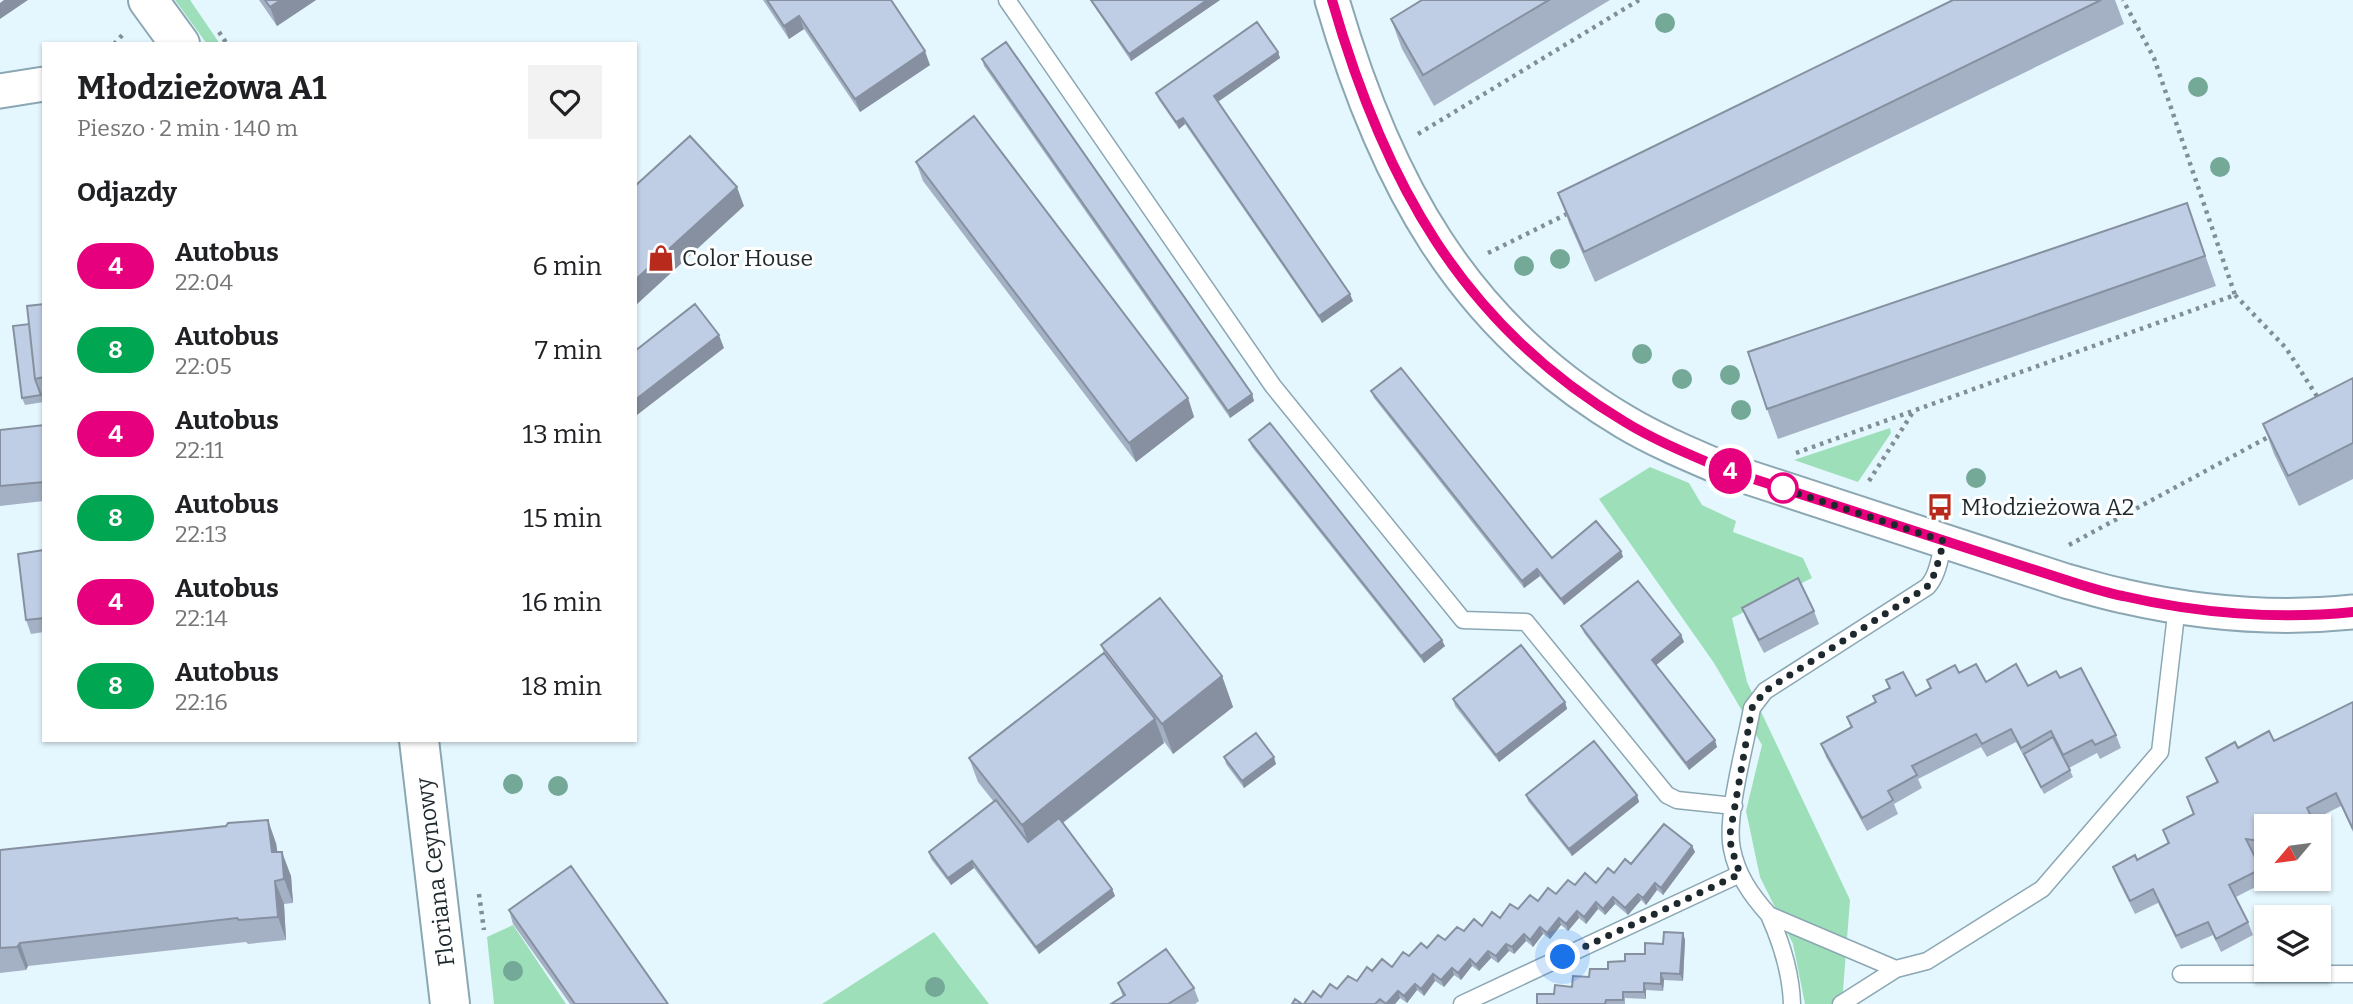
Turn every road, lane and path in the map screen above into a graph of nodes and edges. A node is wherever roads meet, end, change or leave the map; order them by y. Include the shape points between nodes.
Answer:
1 (148, 0) edge
2 (1007, 0) edge
3 (1332, 0) edge
4 (1639, 0) edge
5 (2123, 0) edge
6 (176, 42) edge
7 (42, 84) edge
8 (0, 91) edge
9 (1409, 139) dead end
10 (1575, 210) edge
11 (1488, 253) dead end
12 (2235, 295) junction
13 (2323, 407) edge
14 (1913, 411) junction
15 (2277, 432) edge
16 (1793, 455) dead end
17 (1863, 489) dead end
18 (1944, 541) junction
19 (2064, 547) dead end
20 (2177, 606) junction
21 (2353, 612) edge
22 (419, 742) edge
23 (1734, 806) junction
24 (1740, 874) junction
25 (1769, 915) junction
26 (1896, 969) junction
27 (2353, 974) edge
28 (2181, 975) dead end
29 (450, 1004) edge
30 (1462, 1004) edge
31 (1792, 1004) edge
32 (1841, 1004) edge

1 - 6 street
2 - 23 lane via 1273,386 1463,620 1526,622 1667,795
3 - 18 street via 1386,150 1423,222 1474,295 1535,357 1593,402 1673,447 1726,470
4 - 9 path
5 - 12 path via 2154,58
7 - 8 street
10 - 11 path
12 - 13 path via 2286,348
12 - 14 path
14 - 16 path
14 - 17 path
15 - 19 path
18 - 20 street via 2119,596
18 - 23 lane via 1927,587 1758,698 1752,708
20 - 21 street via 2266,614
20 - 26 lane via 2160,752 2042,889 1927,961
22 - 29 street, Floriana Ceynowy
23 - 24 lane via 1731,847
24 - 25 lane
24 - 30 lane
25 - 26 lane
25 - 31 lane via 1788,968
26 - 32 lane
27 - 28 lane

